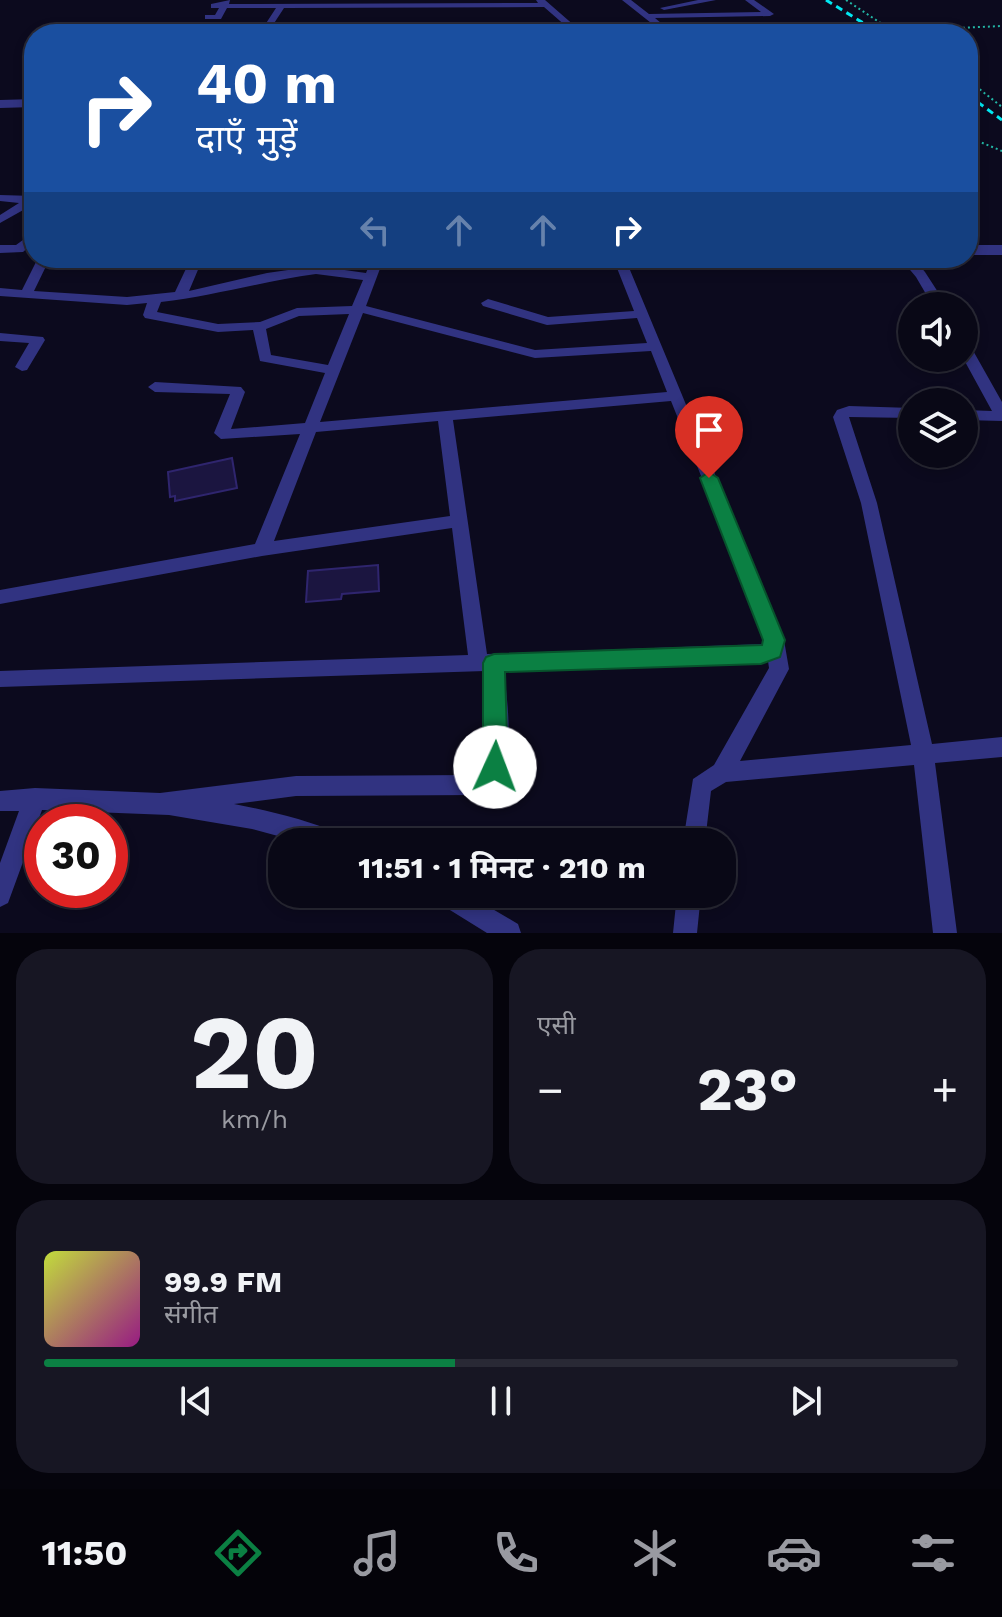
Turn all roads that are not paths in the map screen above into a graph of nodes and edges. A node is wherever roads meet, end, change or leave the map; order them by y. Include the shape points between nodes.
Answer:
1 (626, 0) edge
2 (712, 0) edge
3 (749, 0) edge
4 (221, 3) edge
5 (543, 3) edge
6 (281, 6) junction
7 (646, 14) junction
8 (269, 24) edge
9 (568, 24) edge
10 (658, 24) edge
11 (24, 103) edge
12 (0, 104) edge
13 (0, 198) edge
14 (24, 200) edge
15 (24, 205) edge
16 (0, 220) edge
17 (24, 245) edge
18 (0, 249) edge
19 (978, 250) edge
20 (1002, 250) edge
21 (39, 268) edge
22 (193, 268) edge
23 (303, 268) edge
24 (334, 268) edge
25 (373, 268) edge
26 (623, 268) edge
27 (915, 268) edge
28 (369, 277) junction
29 (0, 292) edge
30 (931, 292) edge
31 (26, 294) junction
32 (180, 296) junction
33 (156, 297) junction
34 (488, 303) dead end
35 (356, 309) junction
36 (642, 314) junction
37 (259, 326) junction
38 (0, 337) edge
39 (655, 347) junction
40 (22, 367) dead end
41 (331, 370) junction
42 (978, 372) edge
43 (155, 387) dead end
44 (674, 396) junction
45 (898, 413) edge
46 (445, 414) junction
47 (978, 415) edge
48 (1002, 416) edge
49 (309, 428) junction
50 (460, 521) junction
51 (262, 549) junction
52 (0, 597) edge
53 (774, 646) junction
54 (486, 664) junction
55 (0, 679) edge
56 (1002, 747) edge
57 (923, 752) junction
58 (722, 772) junction
59 (35, 798) junction
60 (0, 801) edge
61 (161, 803) junction
62 (293, 828) edge
63 (696, 828) edge
64 (0, 895) edge
65 (468, 908) edge
66 (688, 908) edge
67 (509, 933) edge
68 (685, 933) edge
69 (945, 933) edge

1 - 7 street
2 - 7 street
3 - 7 street via 771,14
4 - 6 street
5 - 6 street
5 - 9 street
6 - 8 street
7 - 10 street
11 - 12 street
13 - 14 street
15 - 16 street
17 - 18 street
19 - 20 street
21 - 31 street
22 - 32 street
23 - 32 street
24 - 28 street
25 - 28 street
26 - 36 street
27 - 30 street
28 - 35 street
29 - 31 street
31 - 33 street via 127,301
32 - 33 street
33 - 37 street via 152,316 208,328
34 - 36 street via 547,321
35 - 37 street via 297,312
35 - 39 street via 541,355
35 - 41 street
36 - 39 street
37 - 41 street via 265,358
38 - 40 street via 38,340
39 - 44 street
41 - 49 street
42 - 48 street
43 - 49 street via 236,390 223,435
44 - 46 street
44 - 53 street
45 - 57 street via 849,411 841,417 869,503
46 - 49 street
46 - 50 street
47 - 48 street
49 - 51 street
50 - 51 street
50 - 54 street
51 - 52 street
53 - 54 street via 761,655
53 - 58 street via 779,669
54 - 55 street
54 - 61 street via 497,759 479,785 296,786
56 - 57 street
57 - 58 street
57 - 69 street
58 - 63 street via 701,786
59 - 60 street
59 - 61 street
59 - 64 street
61 - 62 street
65 - 67 street
66 - 68 street

